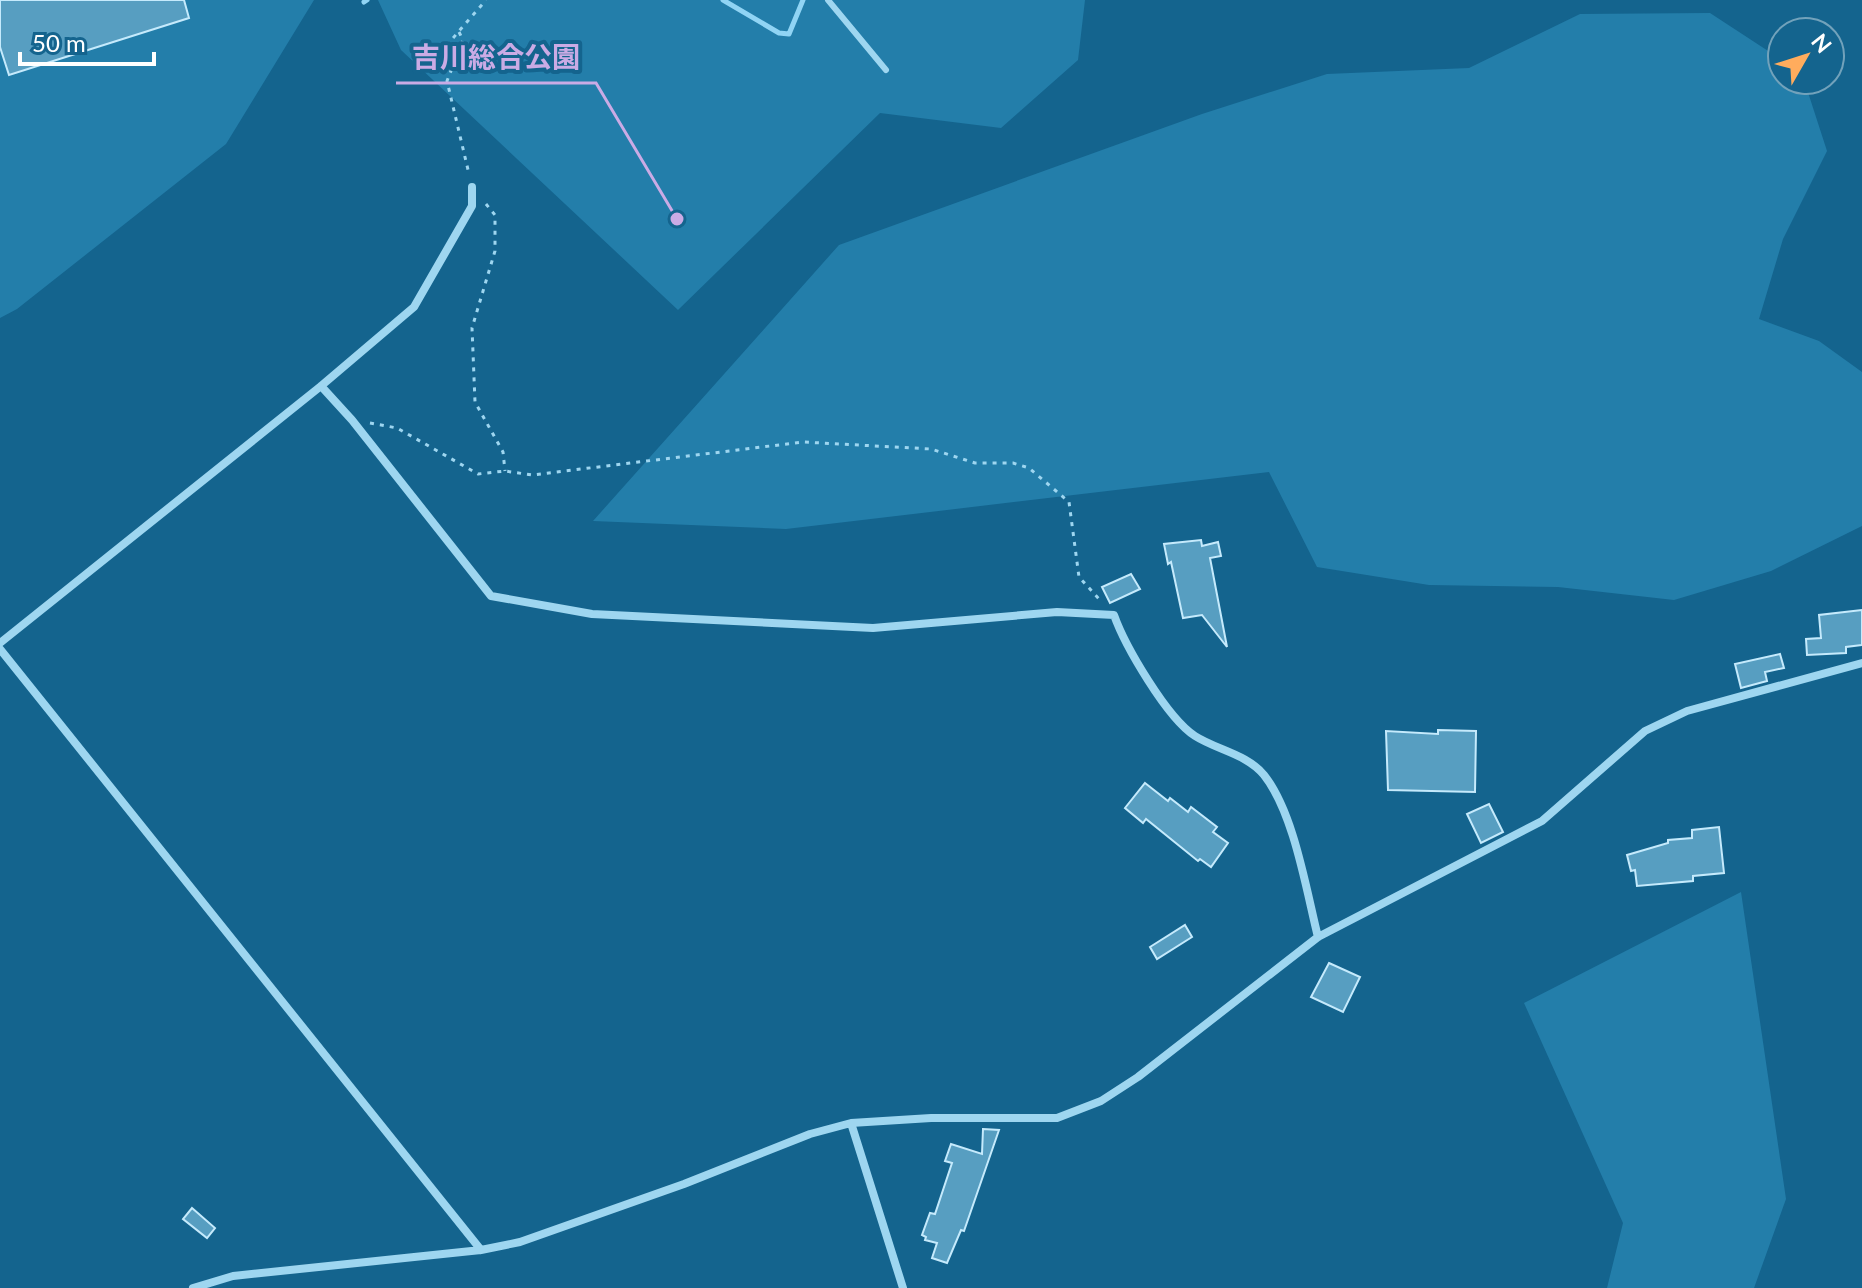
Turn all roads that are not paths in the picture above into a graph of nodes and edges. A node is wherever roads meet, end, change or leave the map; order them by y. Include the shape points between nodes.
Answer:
1 (828, 0) edge
2 (886, 70) dead end
3 (472, 187) road end
4 (321, 386) junction
5 (0, 643) edge
6 (0, 649) edge
7 (1862, 663) edge
8 (1318, 937) junction
9 (851, 1123) junction
10 (481, 1250) junction
11 (193, 1288) edge
12 (903, 1288) edge

1 - 2 lane
3 - 4 street via 472,206 414,307
4 - 5 street
4 - 8 street via 491,596 592,614 873,628 1057,612 1114,615 1120,633 1175,718 1194,735 1250,762 1280,800
6 - 10 street
7 - 8 street via 1687,711 1645,731 1542,821
8 - 9 street via 1101,1101 1057,1118
9 - 10 street via 520,1242
9 - 12 street
10 - 11 street via 233,1276

